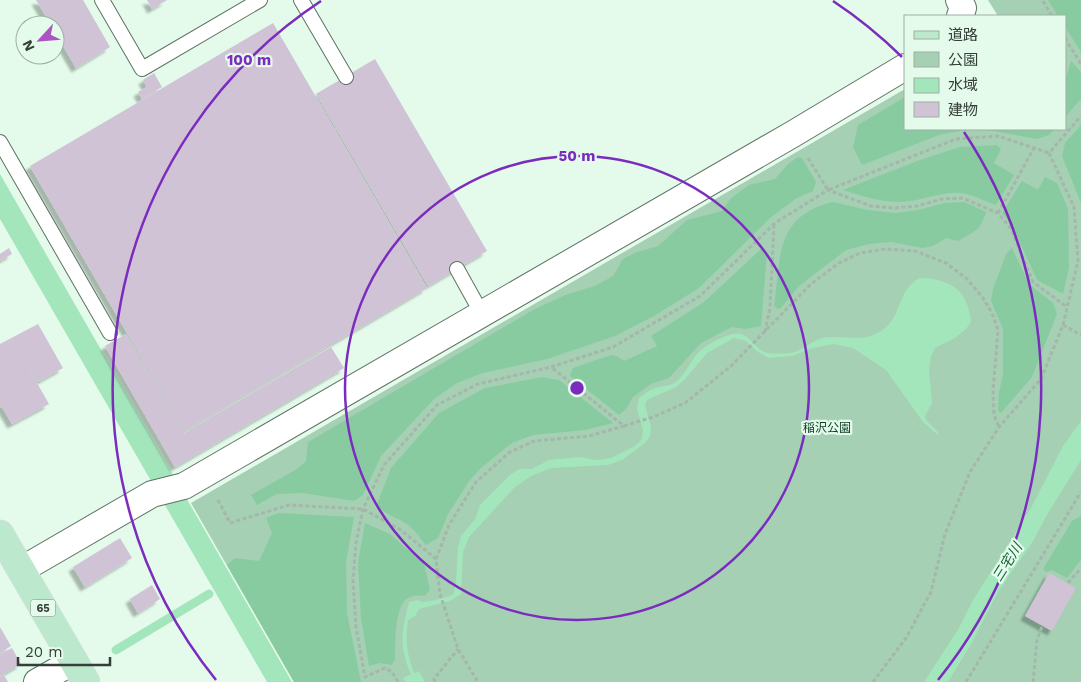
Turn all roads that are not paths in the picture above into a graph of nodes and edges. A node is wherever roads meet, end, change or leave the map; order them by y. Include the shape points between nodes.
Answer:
1 (102, 0) edge
2 (260, 0) edge
3 (301, 0) edge
4 (959, 0) edge
5 (960, 15) edge
6 (904, 68) edge
7 (346, 77) dead end
8 (0, 142) edge
9 (457, 269) dead end
10 (482, 314) junction
11 (110, 333) dead end
12 (0, 534) edge
13 (21, 570) junction
14 (80, 671) edge
15 (37, 682) edge

1 - 2 lane via 142,69
3 - 7 lane
4 - 5 street via 964,8
6 - 10 street
8 - 11 lane
9 - 10 lane
10 - 13 street via 194,480 152,494
12 - 13 main road, 65
13 - 14 main road, 65
14 - 15 street

